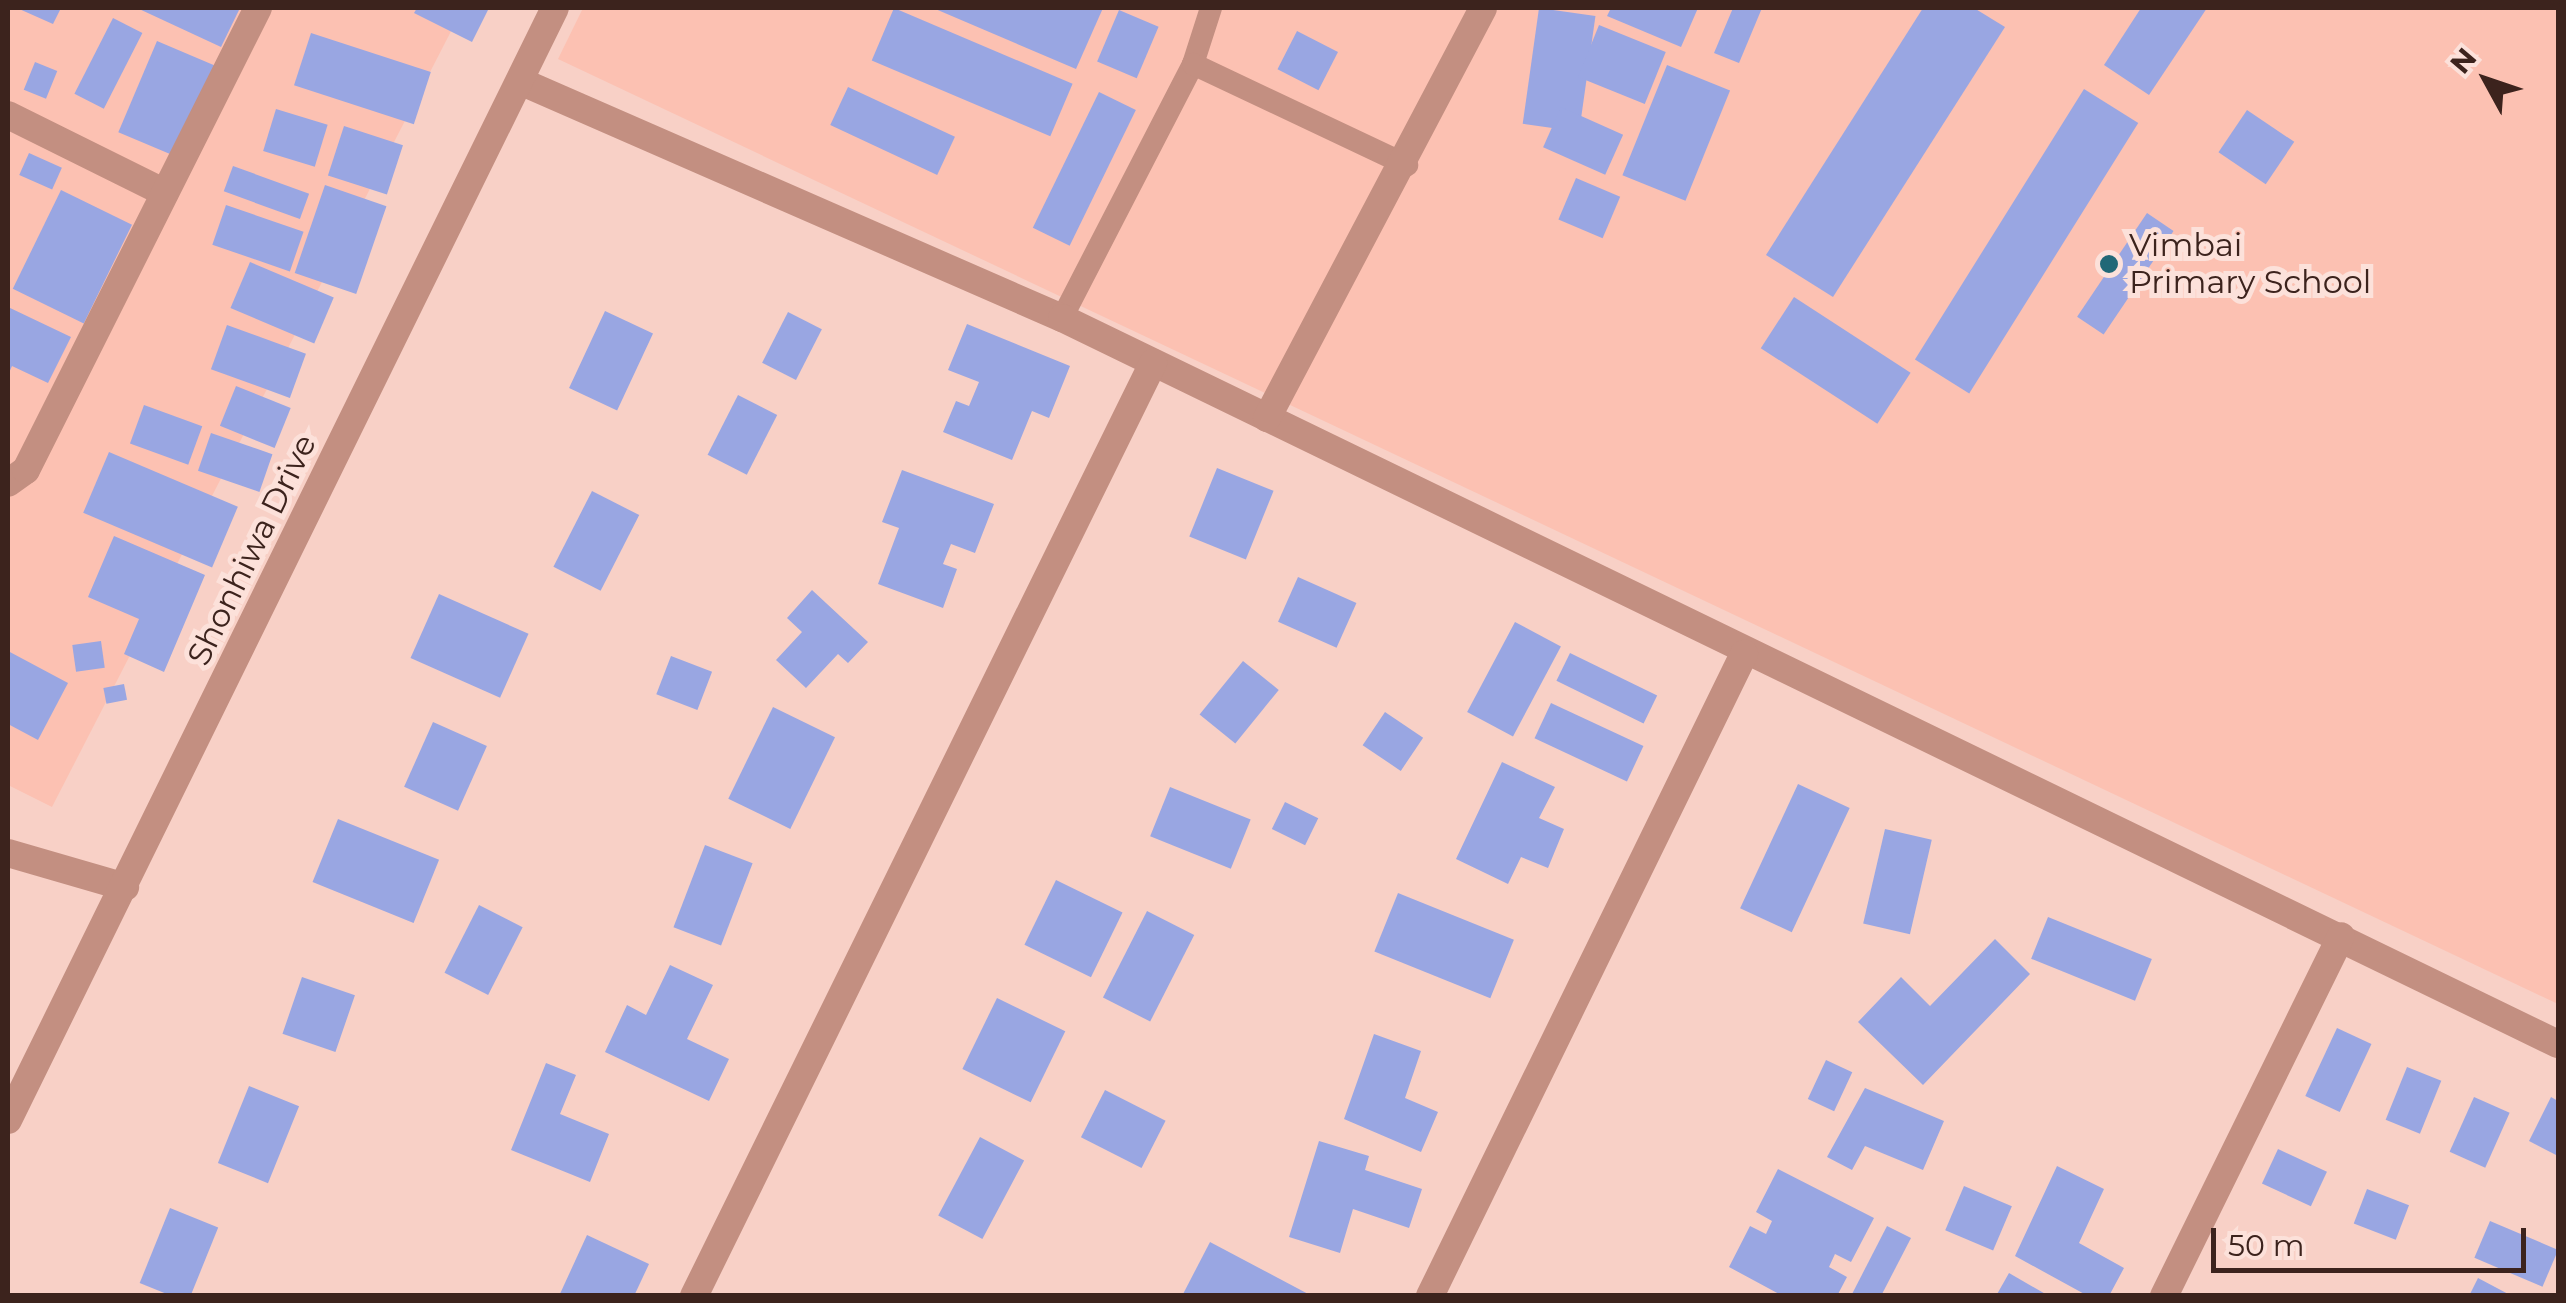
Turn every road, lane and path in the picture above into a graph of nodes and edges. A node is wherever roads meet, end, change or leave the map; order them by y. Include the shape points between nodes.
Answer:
1 (258, 8) edge
2 (555, 8) edge
3 (1211, 8) edge
4 (1483, 8) edge
5 (1193, 64) junction
6 (522, 82) junction
7 (8, 116) edge
8 (1407, 165) junction
9 (165, 193) junction
10 (1062, 318) junction
11 (1153, 363) junction
12 (1267, 418) junction
13 (8, 483) edge
14 (1744, 654) junction
15 (8, 853) edge
16 (125, 886) junction
17 (2341, 936) junction
18 (2558, 1044) edge
19 (8, 1120) edge
20 (694, 1296) edge
21 (1430, 1296) edge
22 (2164, 1296) edge

1 - 9 street
2 - 6 street, Shonhiwa Drive
3 - 5 lane
4 - 8 street
5 - 8 lane
5 - 10 lane
6 - 10 street
6 - 16 street, Shonhiwa Drive
7 - 9 street
8 - 12 street
9 - 13 street via 26,470
10 - 11 street
11 - 12 street
11 - 20 street
12 - 14 street
14 - 17 street
14 - 21 street
15 - 16 street
16 - 19 street, Shonhiwa Drive
17 - 18 street
17 - 22 street

